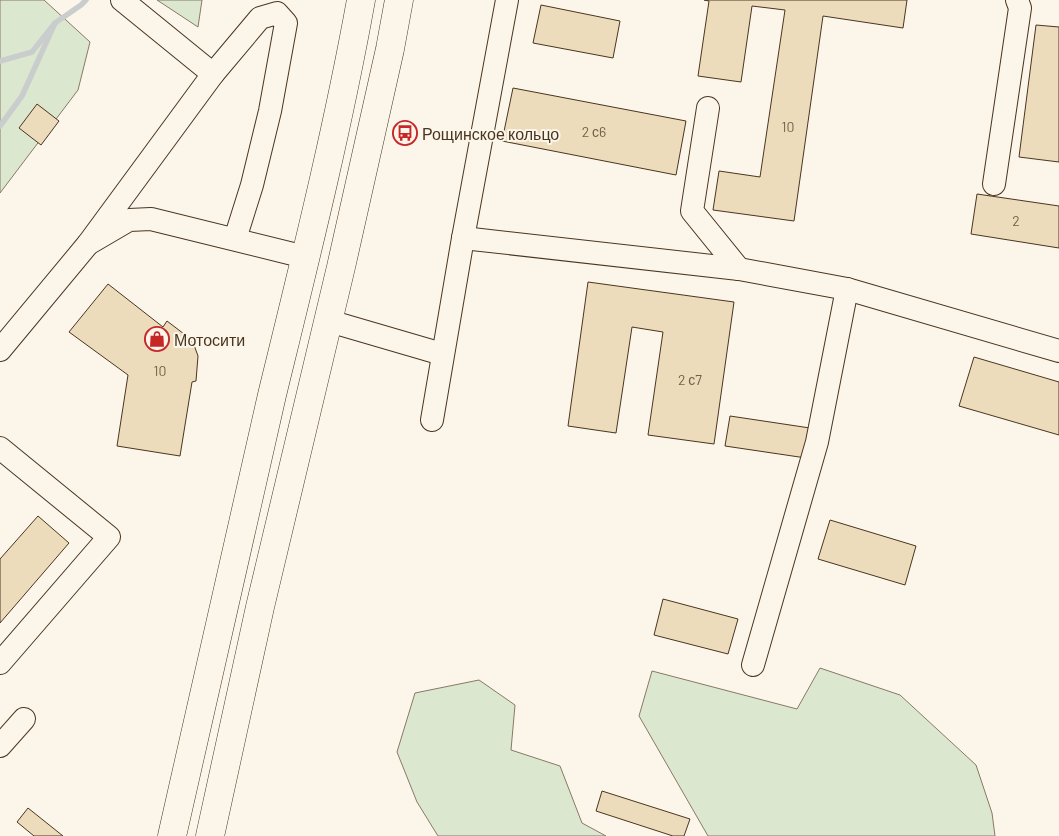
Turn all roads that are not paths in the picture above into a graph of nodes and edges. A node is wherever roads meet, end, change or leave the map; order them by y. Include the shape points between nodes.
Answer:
1 (122, 0) edge
2 (361, 0) edge
3 (399, 0) edge
4 (507, 0) edge
5 (1016, 0) edge
6 (213, 74) junction
7 (708, 108) dead end
8 (994, 184) dead end
9 (462, 238) junction
10 (235, 239) junction
11 (88, 244) junction
12 (305, 257) junction
13 (739, 268) junction
14 (847, 289) junction
15 (329, 321) junction
16 (0, 350) edge
17 (1059, 351) edge
18 (442, 354) junction
19 (432, 420) dead end
20 (0, 448) edge
21 (0, 663) edge
22 (752, 665) dead end
23 (24, 718) dead end
24 (0, 746) edge
25 (172, 836) edge
26 (210, 836) edge

1 - 6 street
2 - 12 highway
3 - 15 highway
4 - 9 street
5 - 8 street via 1020,8
6 - 10 street via 260,18 277,13 286,23 270,111
6 - 11 street
7 - 13 street via 692,211
9 - 13 street
9 - 18 street
10 - 11 street via 151,219 129,220
10 - 12 street
11 - 16 street
12 - 25 highway
13 - 14 street
14 - 17 street
14 - 22 street via 817,442
15 - 18 street
15 - 26 highway via 260,606
18 - 19 street
20 - 21 street via 109,537
23 - 24 street

